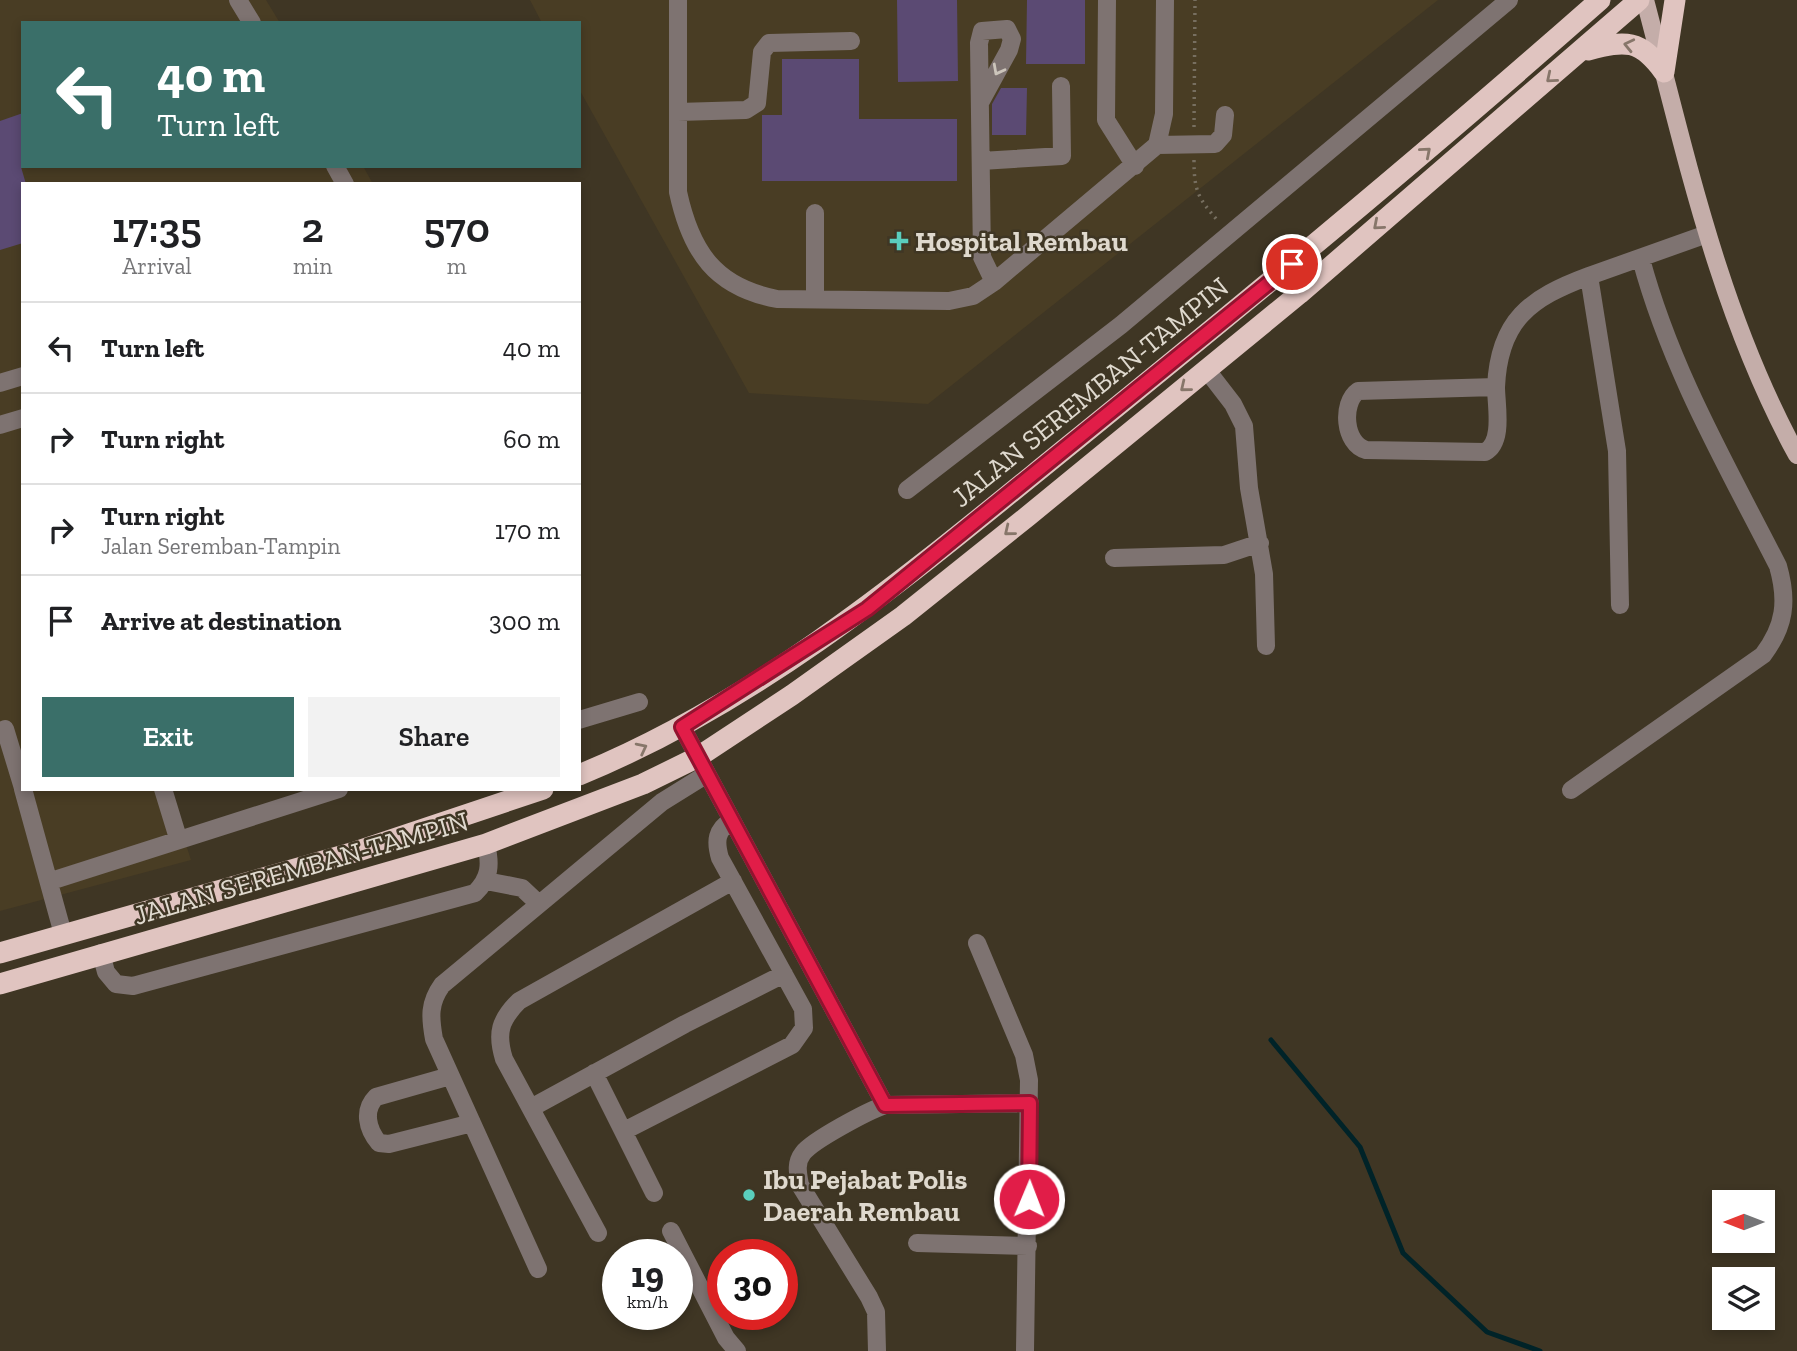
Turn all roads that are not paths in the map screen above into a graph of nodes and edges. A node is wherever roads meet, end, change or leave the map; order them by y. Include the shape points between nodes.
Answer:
1 (239, 0) edge
2 (678, 0) edge
3 (1107, 0) edge
4 (1165, 0) edge
5 (1509, 0) edge
6 (1577, 0) edge
7 (1600, 0) edge
8 (1639, 0) edge
9 (1645, 0) edge
10 (1675, 0) edge
11 (251, 21) edge
12 (1561, 35) junction
13 (850, 41) dead end
14 (1583, 51) junction
15 (1664, 72) junction
16 (1061, 86) dead end
17 (981, 102) dead end
18 (678, 112) junction
19 (1225, 115) dead end
20 (1157, 145) junction
21 (981, 161) junction
22 (1135, 166) junction
23 (816, 213) dead end
24 (1707, 234) junction
25 (1641, 258) junction
26 (1589, 276) junction
27 (994, 282) junction
28 (815, 299) junction
29 (1206, 369) junction
30 (21, 377) edge
31 (0, 383) edge
32 (1496, 387) junction
33 (21, 419) edge
34 (0, 425) edge
35 (1797, 455) edge
36 (907, 490) dead end
37 (1259, 543) junction
38 (1114, 558) dead end
39 (1620, 605) dead end
40 (1266, 646) dead end
41 (639, 702) dead end
42 (581, 718) edge
43 (682, 727) junction
44 (5, 729) dead end
45 (702, 765) junction
46 (581, 774) edge
47 (21, 782) edge
48 (1572, 790) dead end
49 (24, 791) edge
50 (164, 791) edge
51 (332, 791) edge
52 (537, 791) edge
53 (732, 820) junction
54 (178, 838) junction
55 (486, 844) junction
56 (51, 881) junction
57 (486, 881) junction
58 (733, 881) junction
59 (539, 904) junction
60 (63, 934) junction
61 (976, 943) dead end
62 (101, 953) junction
63 (0, 954) edge
64 (784, 974) junction
65 (0, 984) edge
66 (594, 1073) junction
67 (450, 1076) junction
68 (1030, 1103) junction
69 (885, 1105) junction
70 (531, 1108) junction
71 (472, 1122) junction
72 (624, 1131) junction
73 (654, 1194) dead end
74 (671, 1230) dead end
75 (598, 1233) dead end
76 (917, 1242) dead end
77 (1028, 1246) junction
78 (538, 1269) dead end
79 (737, 1351) edge
80 (877, 1351) edge
81 (1025, 1351) edge

1 - 11 street
2 - 18 street
3 - 22 street via 1106,120
4 - 20 street via 1164,114
5 - 36 street via 1121,325
6 - 12 highway
7 - 12 highway, JALAN SEREMBAN-TAMPIN
8 - 14 highway, JALAN SEREMBAN-TAMPIN
9 - 15 main road
10 - 15 highway
43 -> 12 highway, JALAN SEREMBAN-TAMPIN via 867,609 1349,217
13 - 18 street via 769,43 762,52 757,103 746,110
15 -> 14 highway via 1651,55 1628,43
14 -> 29 highway, JALAN SEREMBAN-TAMPIN
15 - 24 main road
16 - 21 street via 1062,156
17 - 21 street
18 - 28 street via 678,192 685,223 714,270 751,294
19 - 20 street via 1223,135 1215,144
20 - 22 street
21 - 27 street via 982,257
22 - 27 street
23 - 28 street
24 - 25 street
24 - 35 main road via 1742,340
25 - 26 street
25 - 48 street via 1657,318 1682,380 1779,566 1784,585 1783,623 1763,655
26 - 32 street via 1531,304 1516,318 1497,365
26 - 39 street via 1617,451
27 - 28 street via 972,296 949,301
29 - 37 street via 1244,426
29 -> 45 highway, JALAN SEREMBAN-TAMPIN via 903,616
30 - 31 street
32 - 32 street via 1358,391 1348,406 1351,438 1366,450 1485,452 1495,444 1497,435
33 - 34 street
37 - 38 street via 1224,555
37 - 40 street
41 - 42 street
43 - 45 street
46 -> 43 highway, JALAN SEREMBAN-TAMPIN
44 - 47 street
45 - 53 street
45 - 55 highway, JALAN SEREMBAN-TAMPIN
45 - 59 street
49 - 56 street
50 - 54 street
51 - 54 street
52 - 60 highway, JALAN SEREMBAN-TAMPIN via 359,851
53 - 58 street via 717,838 720,858
53 - 69 street
54 - 56 street
55 - 57 street via 490,861
55 - 62 highway, JALAN SEREMBAN-TAMPIN
56 - 60 street
57 - 59 street via 522,888
57 - 62 street via 475,893 133,986 116,984 106,972
58 - 64 street
58 - 70 street via 519,1001 506,1015 499,1029 500,1046
59 - 67 street via 434,996 431,1022
60 - 63 highway, JALAN SEREMBAN-TAMPIN
61 - 68 street via 1024,1055
62 - 65 highway, JALAN SEREMBAN-TAMPIN
64 - 66 street
64 - 72 street via 803,1009 804,1028 792,1045
66 - 70 street
66 - 72 street
67 - 71 street
67 - 71 street via 376,1097 367,1114 372,1135 379,1143 389,1144
68 - 69 street
68 - 77 street
69 - 80 street via 867,1111 803,1152 797,1168 800,1185 876,1312
70 - 75 street
71 - 78 street
72 - 73 street
74 - 79 street
76 - 77 street
77 - 81 street

